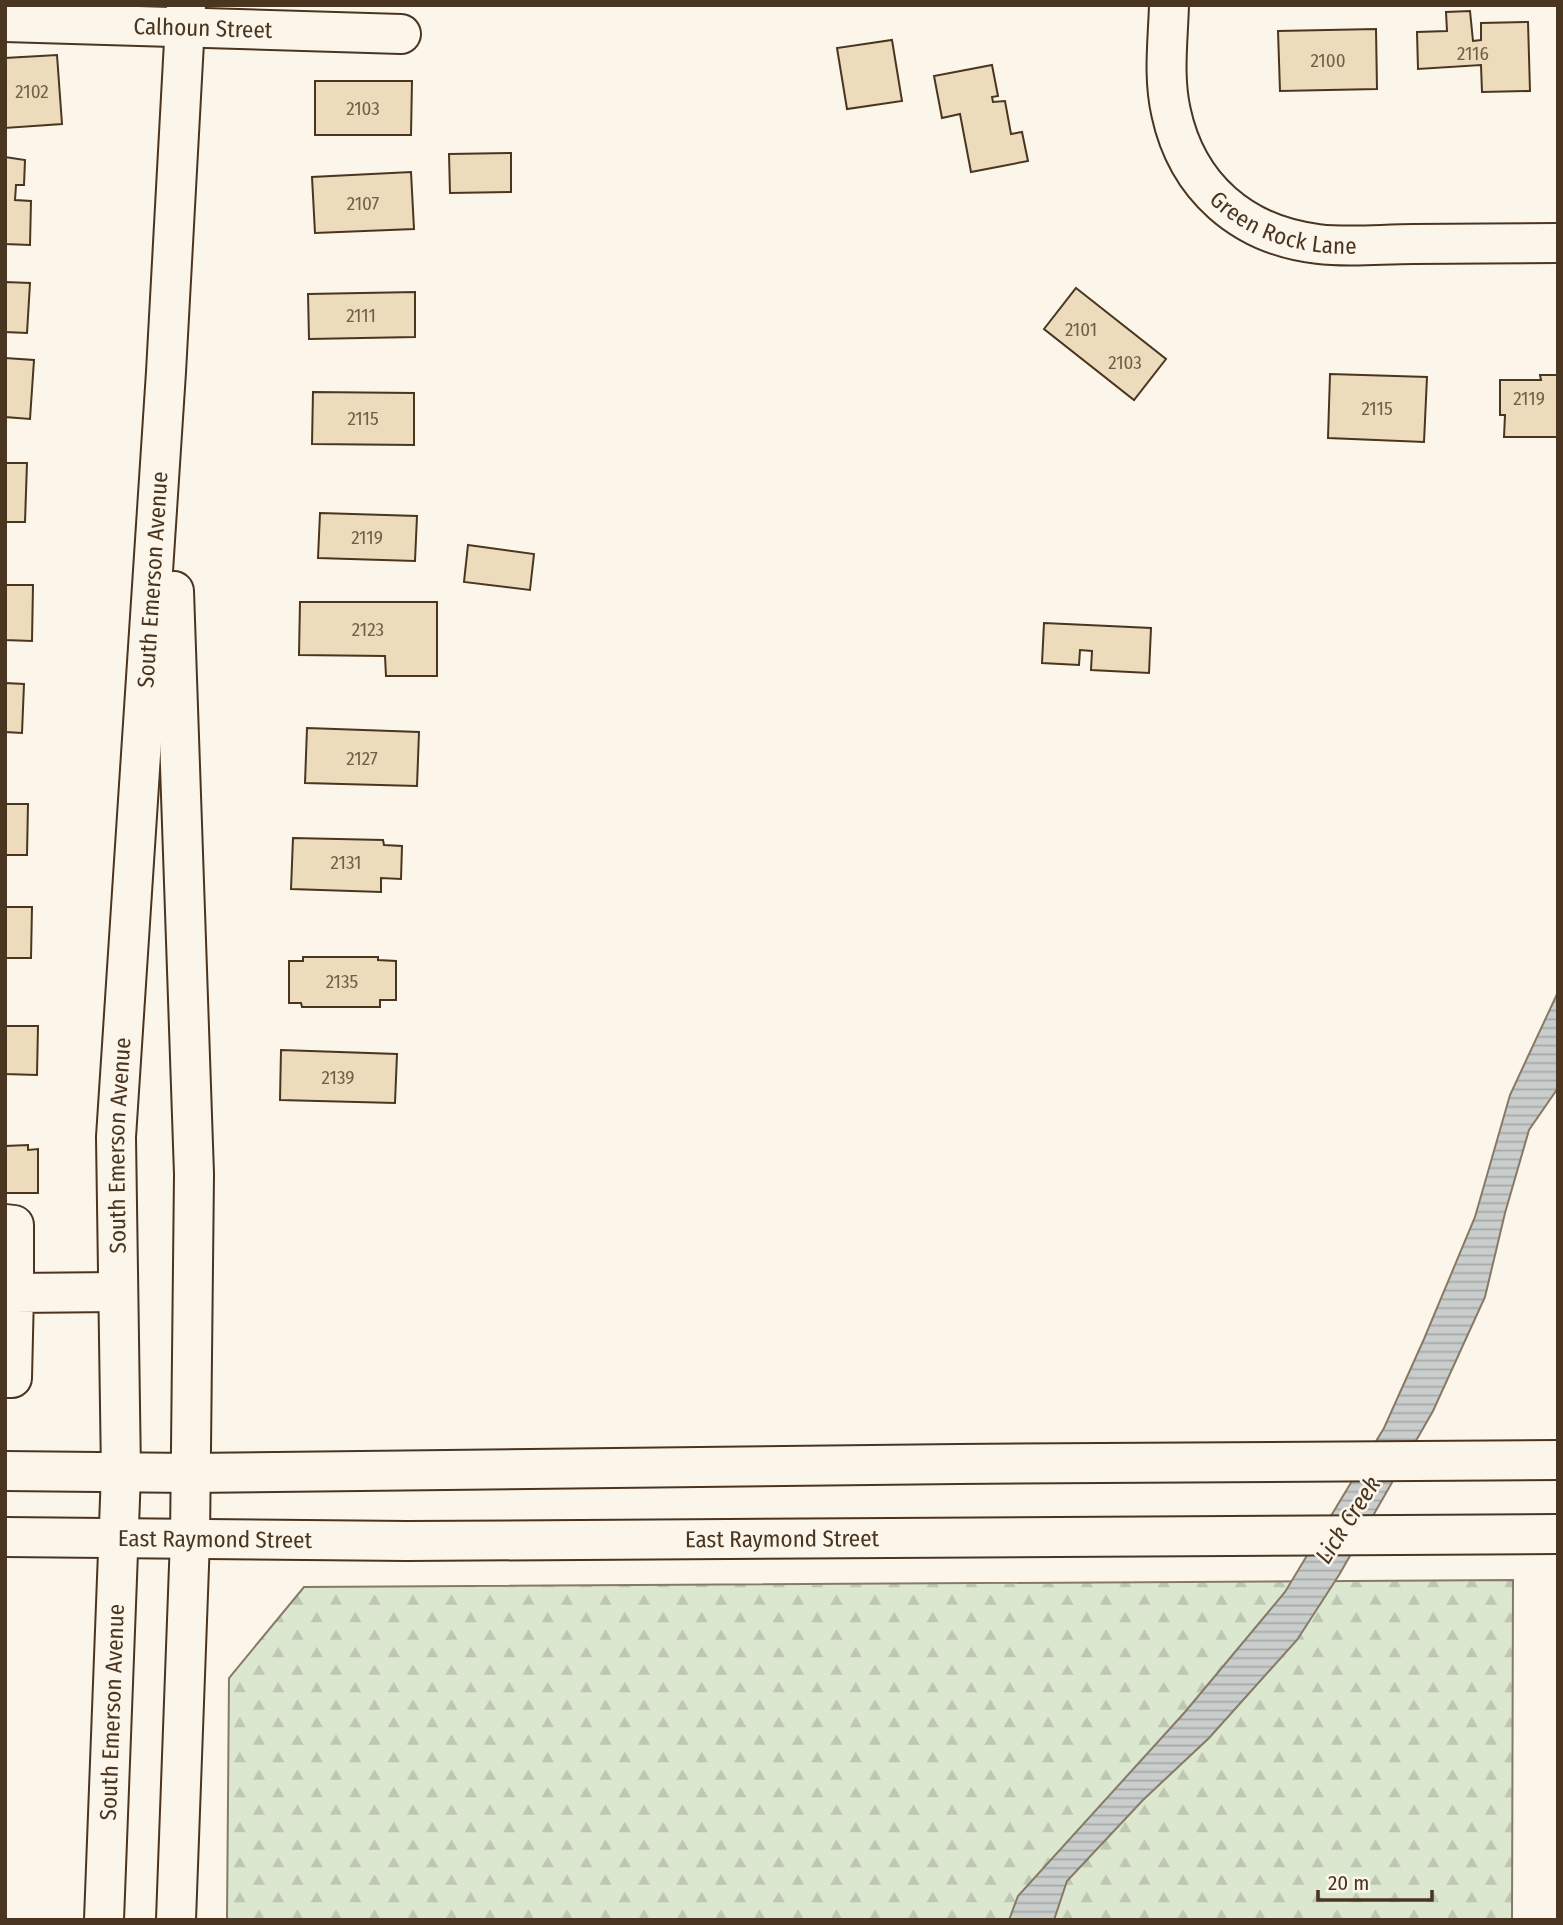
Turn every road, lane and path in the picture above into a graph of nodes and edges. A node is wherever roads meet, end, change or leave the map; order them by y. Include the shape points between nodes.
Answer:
1 (1169, 5) edge
2 (186, 16) edge
3 (5, 22) edge
4 (401, 34) dead end
5 (1558, 243) edge
6 (166, 372) junction
7 (5, 1224) edge
8 (118, 1292) junction
9 (10, 1293) edge
10 (5, 1378) edge
11 (1558, 1460) edge
12 (5, 1471) edge
13 (121, 1473) junction
14 (191, 1473) junction
15 (1558, 1534) edge
16 (119, 1536) junction
17 (5, 1537) edge
18 (190, 1539) junction
19 (104, 1920) edge
20 (176, 1920) edge

1 - 5 main road, Green Rock Lane via 1168,93 1181,145 1209,191 1250,224 1282,237 1334,245
2 - 3 main road, Calhoun Street
2 - 4 main road, Calhoun Street
2 - 6 main road, South Emerson Avenue
6 - 8 main road, South Emerson Avenue via 116,1137
6 - 14 main road, South Emerson Avenue via 194,1174
7 - 9 main road via 14,1225
8 - 9 main road
8 - 13 main road, South Emerson Avenue
9 - 10 main road via 12,1378
11 - 14 main road
12 - 13 main road
13 - 14 main road
13 - 16 main road, South Emerson Avenue
14 - 18 main road, South Emerson Avenue
15 - 18 main road, East Raymond Street
16 - 17 main road, East Raymond Street
16 - 18 main road, East Raymond Street
16 - 19 main road, South Emerson Avenue
18 - 20 main road, South Emerson Avenue

